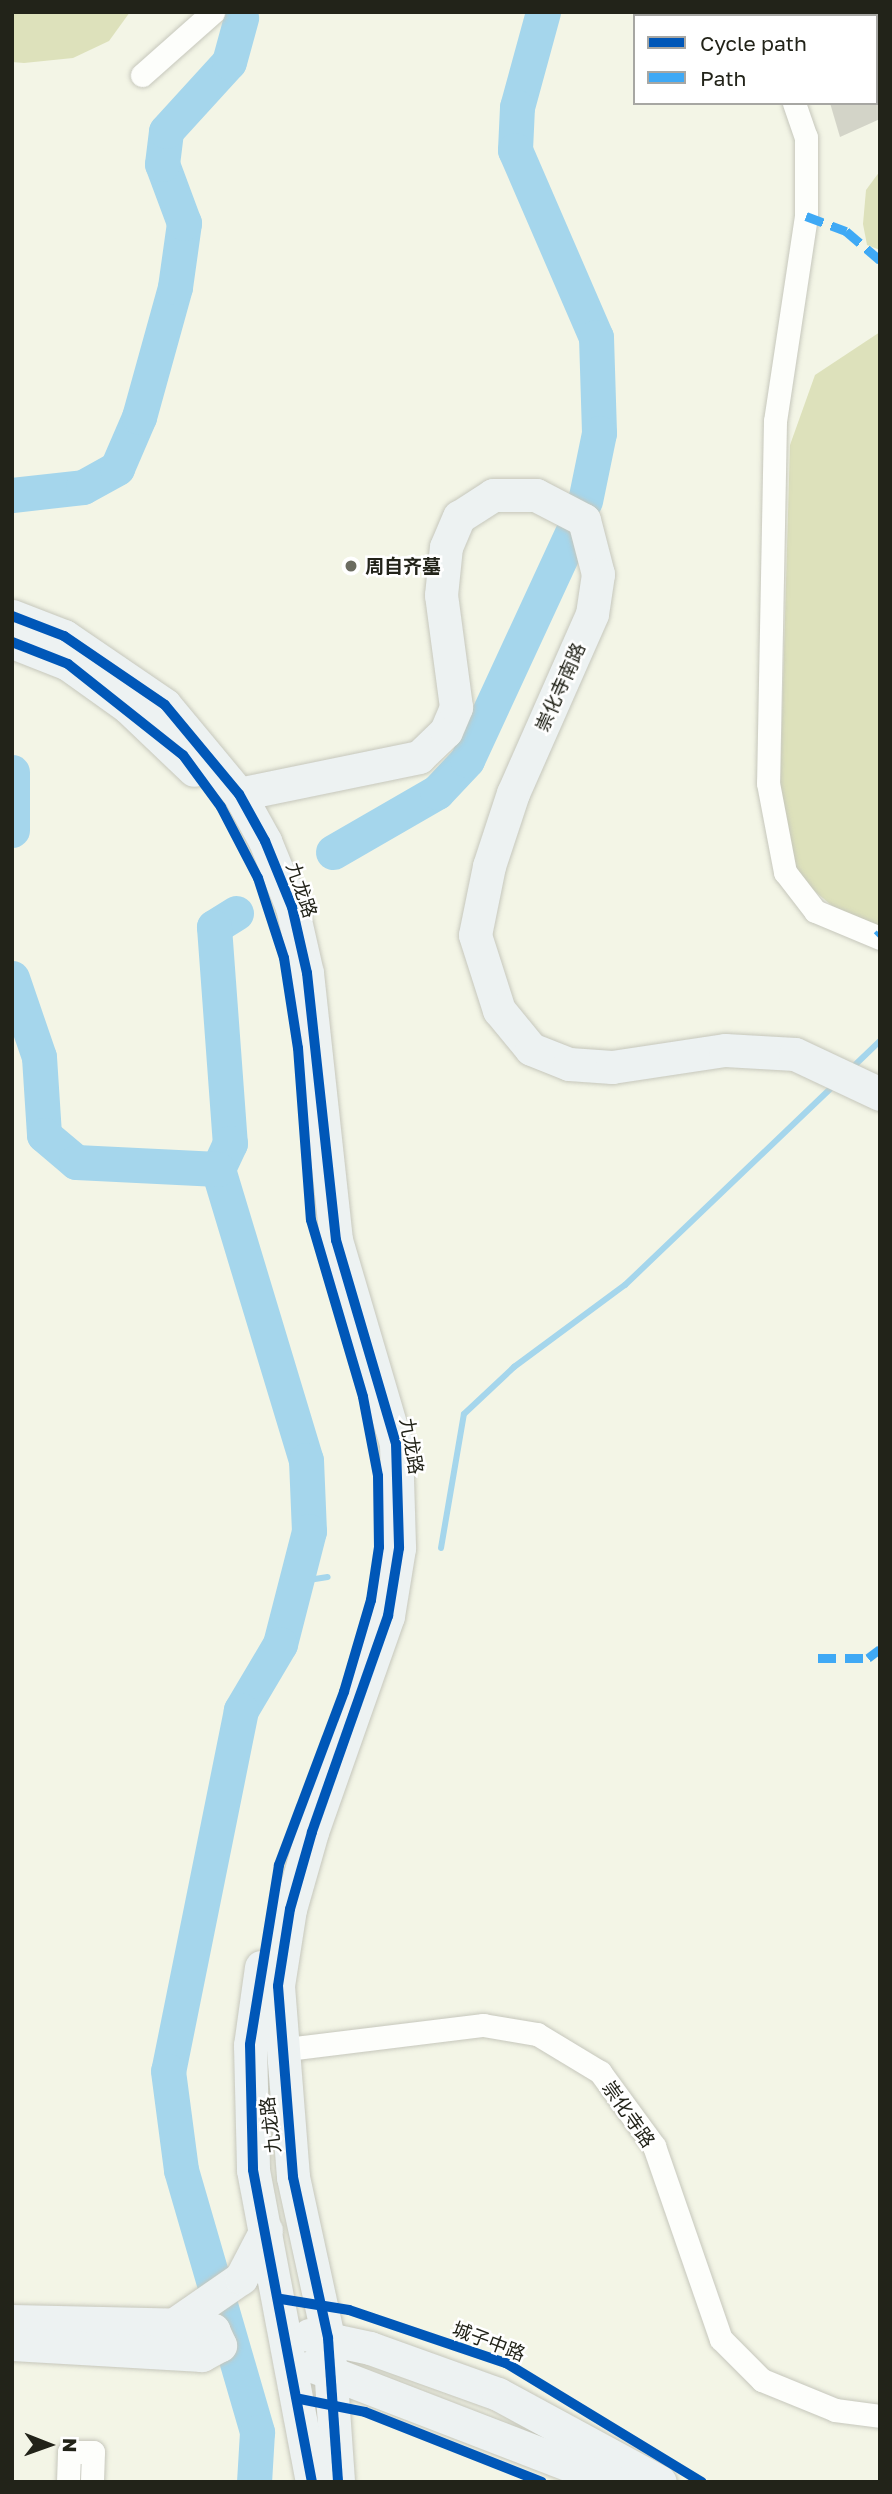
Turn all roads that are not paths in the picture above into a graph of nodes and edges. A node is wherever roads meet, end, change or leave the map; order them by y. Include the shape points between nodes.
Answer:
1 (213, 12) edge
2 (142, 75) dead end
3 (795, 105) edge
4 (12, 617) edge
5 (12, 642) edge
6 (239, 794) junction
7 (880, 938) edge
8 (880, 1094) edge
9 (279, 2050) junction
10 (266, 2230) junction
11 (12, 2321) edge
12 (173, 2325) junction
13 (12, 2344) edge
14 (291, 2347) junction
15 (329, 2354) junction
16 (880, 2416) edge
17 (68, 2482) edge
18 (92, 2482) edge
19 (312, 2482) edge
20 (338, 2482) edge
21 (613, 2482) edge
22 (660, 2482) edge

1 - 2 street
3 - 7 street via 806,137 806,216 775,421 768,783 785,872 815,911
4 - 6 main road, 九龙路 via 120,669 165,705
5 - 10 main road, 九龙路 via 68,664 183,755 221,807 258,878 284,958 312,1220 363,1397 378,1476 371,1600 344,1692 279,1865 264,1945 250,2045 253,2170
6 - 8 main road, 崇化寺南路 via 419,757 446,731 456,707 441,595 446,547 459,517 493,495 536,495 584,520 598,574 592,614 513,793 489,866 475,934 499,1010 531,1049 569,1064 612,1067 725,1050 796,1054
6 - 9 main road, 九龙路 via 265,841 298,933 316,1037 327,1192 385,1398 401,1494 388,1616 289,1909 278,1986
9 - 15 main road, 九龙路 via 293,2177
9 - 16 street, 崇化寺路 via 483,2025 548,2040 600,2072 654,2146 721,2339 762,2380 835,2410
10 - 12 main road via 241,2278
10 - 14 main road, 九龙路
11 - 12 main road
12 - 13 main road via 213,2330 220,2345 202,2355
14 - 15 main road
14 - 19 main road, 九龙路
15 - 20 main road, 九龙路
15 - 21 main road
15 - 22 main road via 498,2394
17 - 18 street via 69,2452 93,2452

